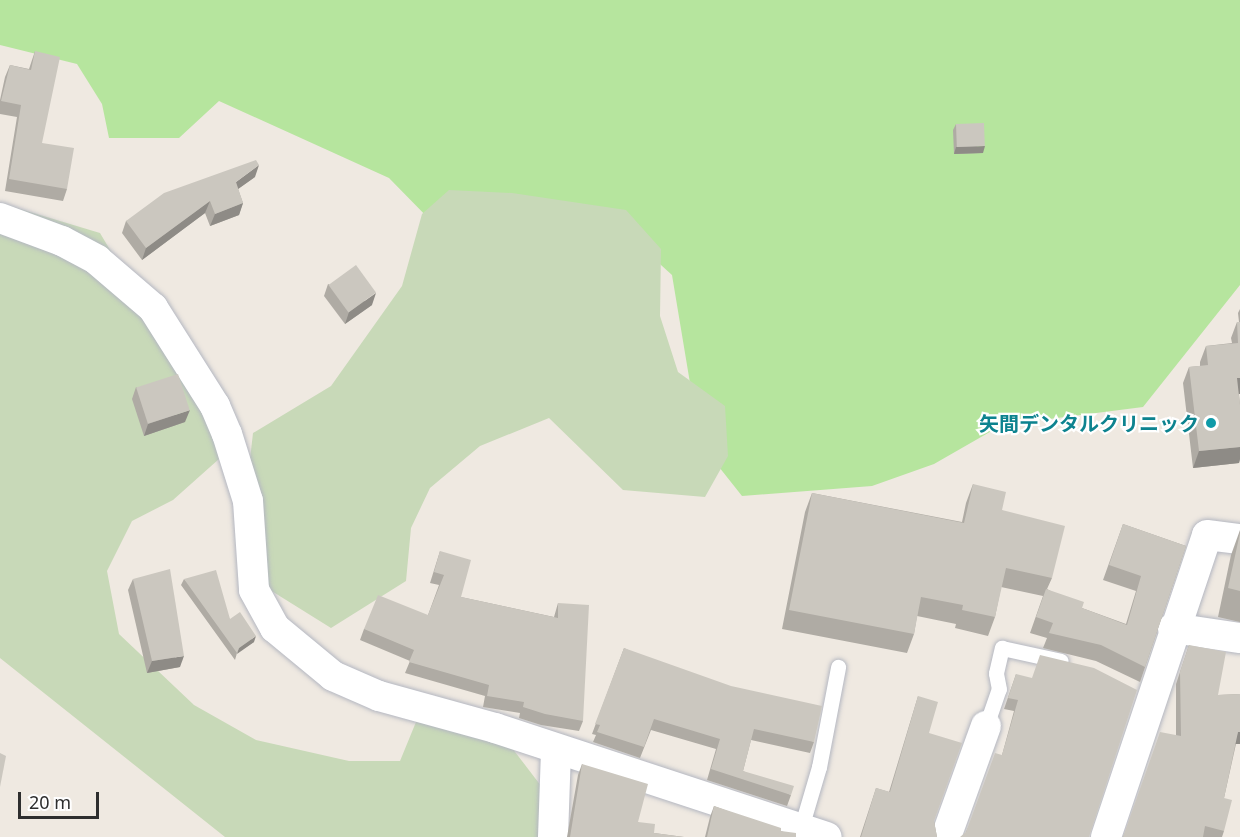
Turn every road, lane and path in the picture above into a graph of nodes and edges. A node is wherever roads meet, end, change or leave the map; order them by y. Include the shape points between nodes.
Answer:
1 (0, 218) edge
2 (1240, 539) edge
3 (1173, 628) junction
4 (1240, 638) edge
5 (838, 667) dead end
6 (1082, 667) edge
7 (986, 726) joint
8 (556, 751) junction
9 (814, 833) edge
10 (553, 837) edge
11 (946, 837) edge
12 (1106, 837) edge

1 - 8 street via 62,240 97,260 153,308 215,405 227,434 248,501 254,590 275,628 333,676 379,696 495,728
2 - 3 street via 1207,535
3 - 4 street
3 - 12 street via 1146,696
5 - 9 lane via 819,767
6 - 7 lane via 1002,648 996,673 999,690
7 - 11 street
8 - 9 street
8 - 10 street

